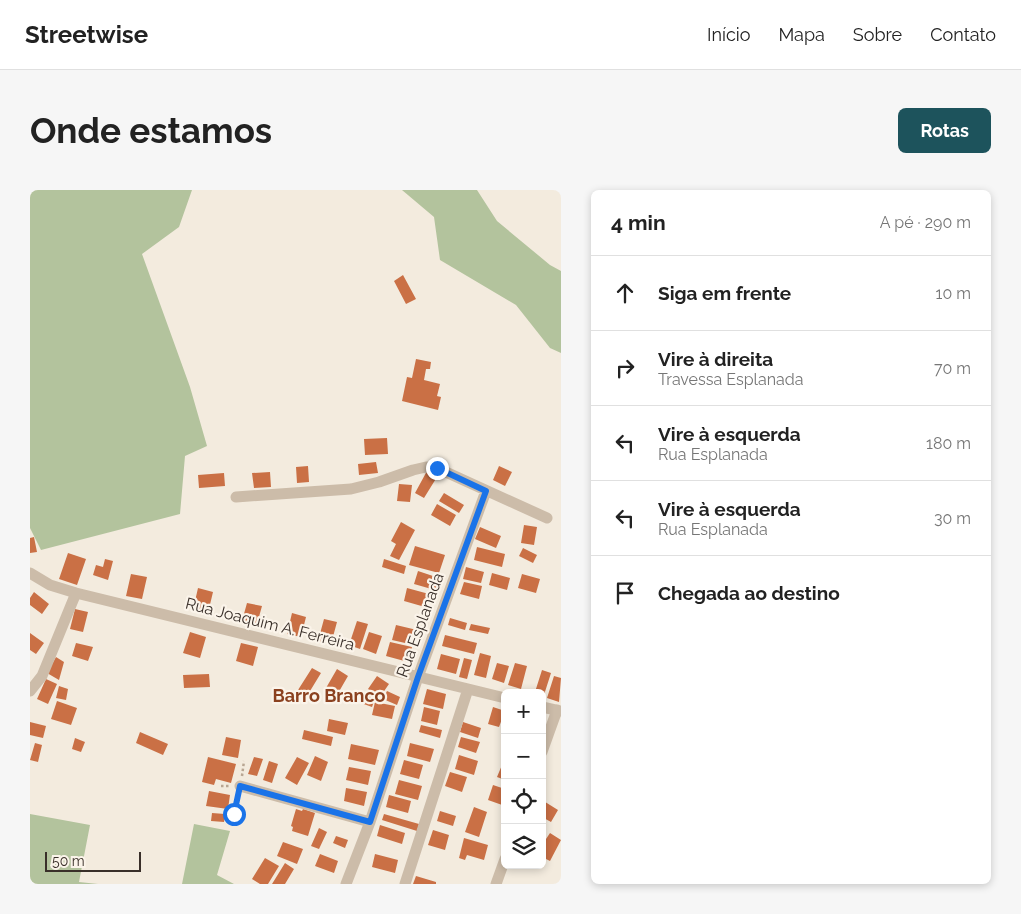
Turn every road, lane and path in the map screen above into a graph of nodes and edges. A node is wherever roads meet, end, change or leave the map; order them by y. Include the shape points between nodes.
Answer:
1 (486, 491) junction
2 (236, 497) dead end
3 (546, 518) dead end
4 (30, 573) edge
5 (76, 593) junction
6 (418, 677) junction
7 (468, 689) junction
8 (30, 691) edge
9 (501, 697) edge
10 (546, 708) edge
11 (559, 711) edge
12 (546, 742) edge
13 (240, 786) joint
14 (234, 814) dead end
15 (370, 822) junction
16 (501, 869) edge
17 (346, 884) edge
18 (405, 884) edge
19 (496, 884) edge

1 - 2 street via 437,468 426,467 351,489
1 - 3 street
1 - 6 street, Rua Esplanada
4 - 5 street, Rua Joaquim A. Ferreira via 50,585
5 - 6 street, Rua Joaquim A. Ferreira
5 - 8 street via 42,676
6 - 7 street, Rua Joaquim A. Ferreira
6 - 15 street, Rua Esplanada
7 - 9 street, Rua Joaquim A. Ferreira
7 - 18 street
10 - 11 street
11 - 12 street
13 - 14 path
13 - 15 street
15 - 17 street, Rua Esplanada
16 - 19 street

